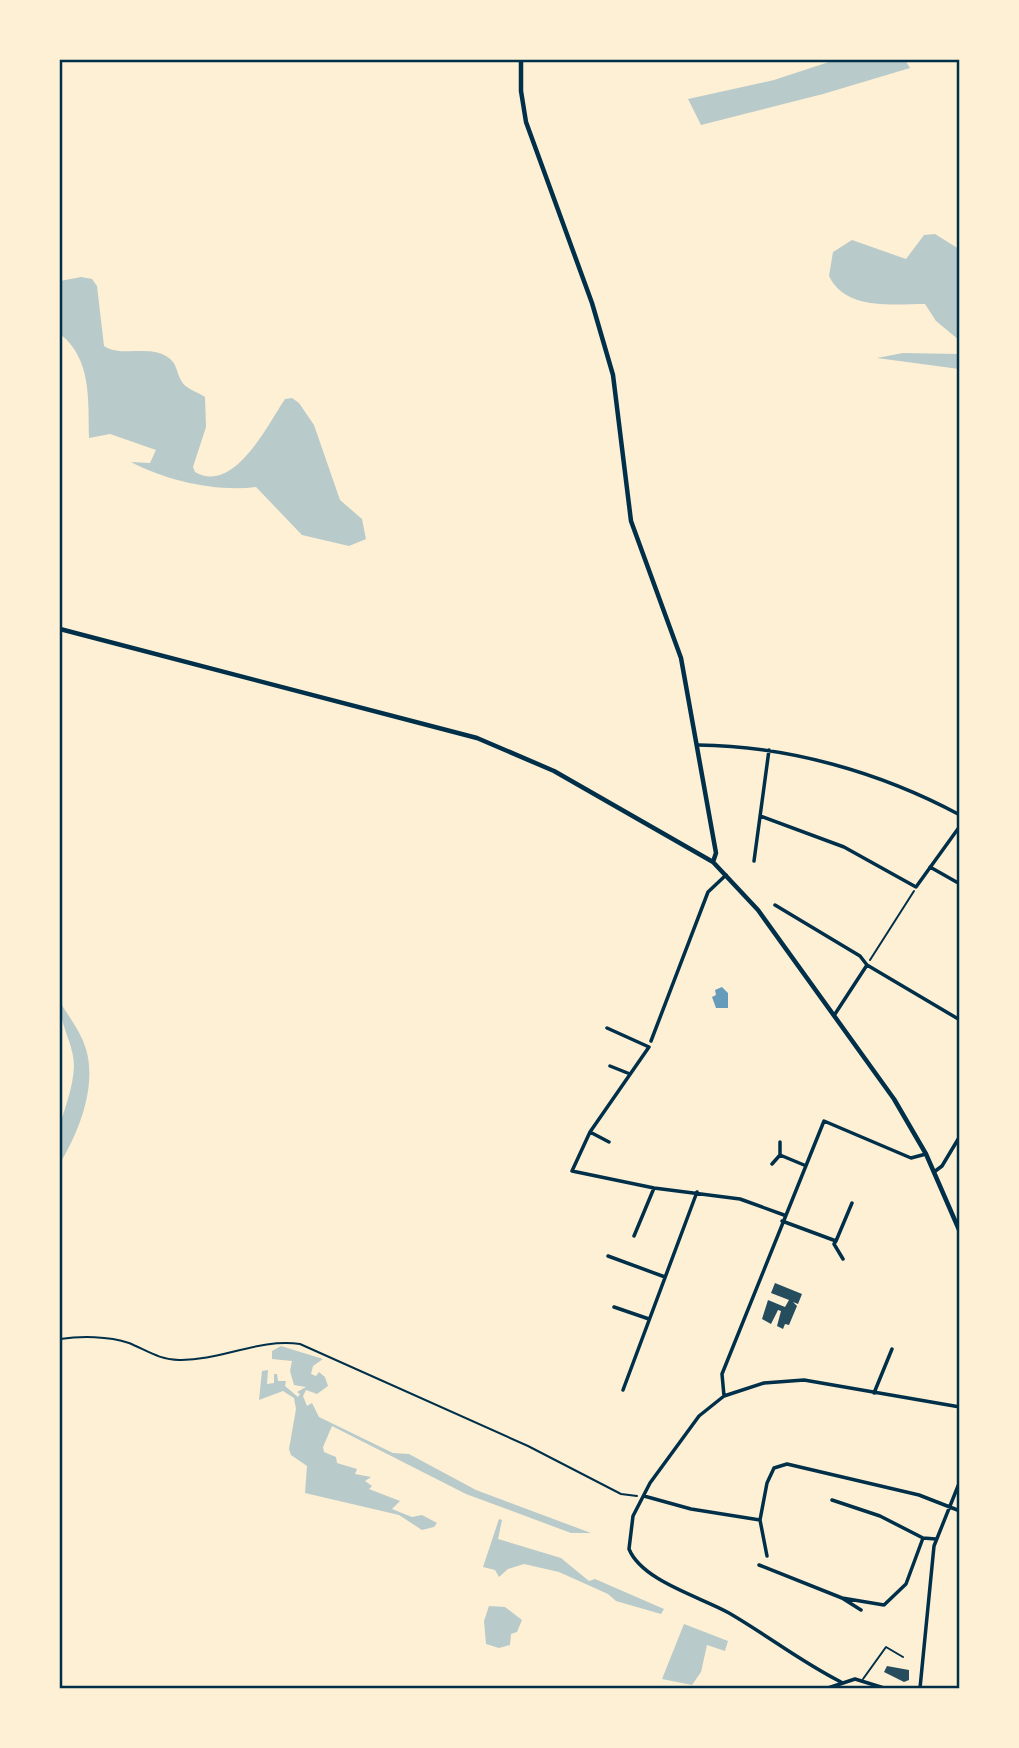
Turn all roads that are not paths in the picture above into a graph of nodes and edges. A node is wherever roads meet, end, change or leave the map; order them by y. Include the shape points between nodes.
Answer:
1 (521, 60) edge
2 (60, 629) edge
3 (698, 745) junction
4 (769, 750) junction
5 (960, 815) edge
6 (760, 816) junction
7 (960, 826) edge
8 (713, 862) junction
9 (754, 862) dead end
10 (930, 867) junction
11 (726, 875) junction
12 (960, 884) edge
13 (775, 905) dead end
14 (867, 965) junction
15 (835, 1014) junction
16 (960, 1020) edge
17 (607, 1028) dead end
18 (651, 1041) dead end
19 (610, 1066) dead end
20 (630, 1074) junction
21 (590, 1132) junction
22 (960, 1136) edge
23 (609, 1142) dead end
24 (780, 1142) dead end
25 (926, 1154) junction
26 (780, 1155) junction
27 (772, 1164) dead end
28 (804, 1165) junction
29 (934, 1172) junction
30 (653, 1188) junction
31 (697, 1192) junction
32 (852, 1203) dead end
33 (784, 1214) junction
34 (782, 1221) junction
35 (960, 1232) edge
36 (634, 1236) dead end
37 (836, 1241) junction
38 (608, 1256) dead end
39 (843, 1259) dead end
40 (665, 1277) junction
41 (614, 1307) dead end
42 (649, 1319) junction
43 (892, 1349) dead end
44 (623, 1390) dead end
45 (873, 1393) junction
46 (724, 1396) junction
47 (960, 1407) edge
48 (960, 1481) edge
49 (643, 1496) junction
50 (832, 1500) dead end
51 (948, 1506) junction
52 (960, 1511) edge
53 (760, 1520) junction
54 (923, 1538) junction
55 (936, 1539) junction
56 (767, 1556) dead end
57 (759, 1565) dead end
58 (842, 1598) junction
59 (861, 1610) dead end
60 (903, 1657) dead end
61 (862, 1680) junction
62 (841, 1682) junction
63 (828, 1689) edge
64 (884, 1689) edge
65 (920, 1689) edge

1 - 3 street via 526,122 592,303 613,375 631,521 681,659
2 - 8 street via 477,738 554,771
3 - 4 street
3 - 8 street via 716,852
4 - 5 street via 878,779
4 - 6 street
6 - 9 street
6 - 10 street via 844,847 916,887
7 - 10 street
8 - 11 street
10 - 12 street
11 - 15 street via 758,910
11 - 18 street via 708,892
13 - 14 street via 860,956
14 - 15 street
14 - 16 street
15 - 25 street
17 - 20 street via 649,1047
19 - 20 street
20 - 21 street
21 - 23 street
21 - 30 street via 572,1171
22 - 29 street
24 - 26 street
25 - 28 street via 911,1158 824,1121
25 - 29 street
26 - 27 street
26 - 28 street
28 - 33 street
29 - 35 street
30 - 31 street
30 - 36 street
31 - 33 street via 740,1199
31 - 40 street
32 - 37 street
33 - 34 street
34 - 37 street
34 - 46 street via 722,1374
37 - 39 street
38 - 40 street
40 - 42 street
41 - 42 street
42 - 44 street
43 - 45 street
45 - 46 street via 794,1380 753,1385
45 - 47 street
46 - 49 street via 699,1416
48 - 51 street
49 - 53 street
49 - 62 street via 629,1533 629,1549 638,1562
50 - 54 street via 880,1516
51 - 52 street
51 - 53 street via 787,1464 777,1466 769,1477
51 - 55 street
53 - 56 street
54 - 55 street
54 - 58 street via 906,1584 884,1605
55 - 65 street
57 - 58 street
58 - 59 street
60 - 61 lane via 886,1647
61 - 62 street
61 - 64 street
62 - 63 street

